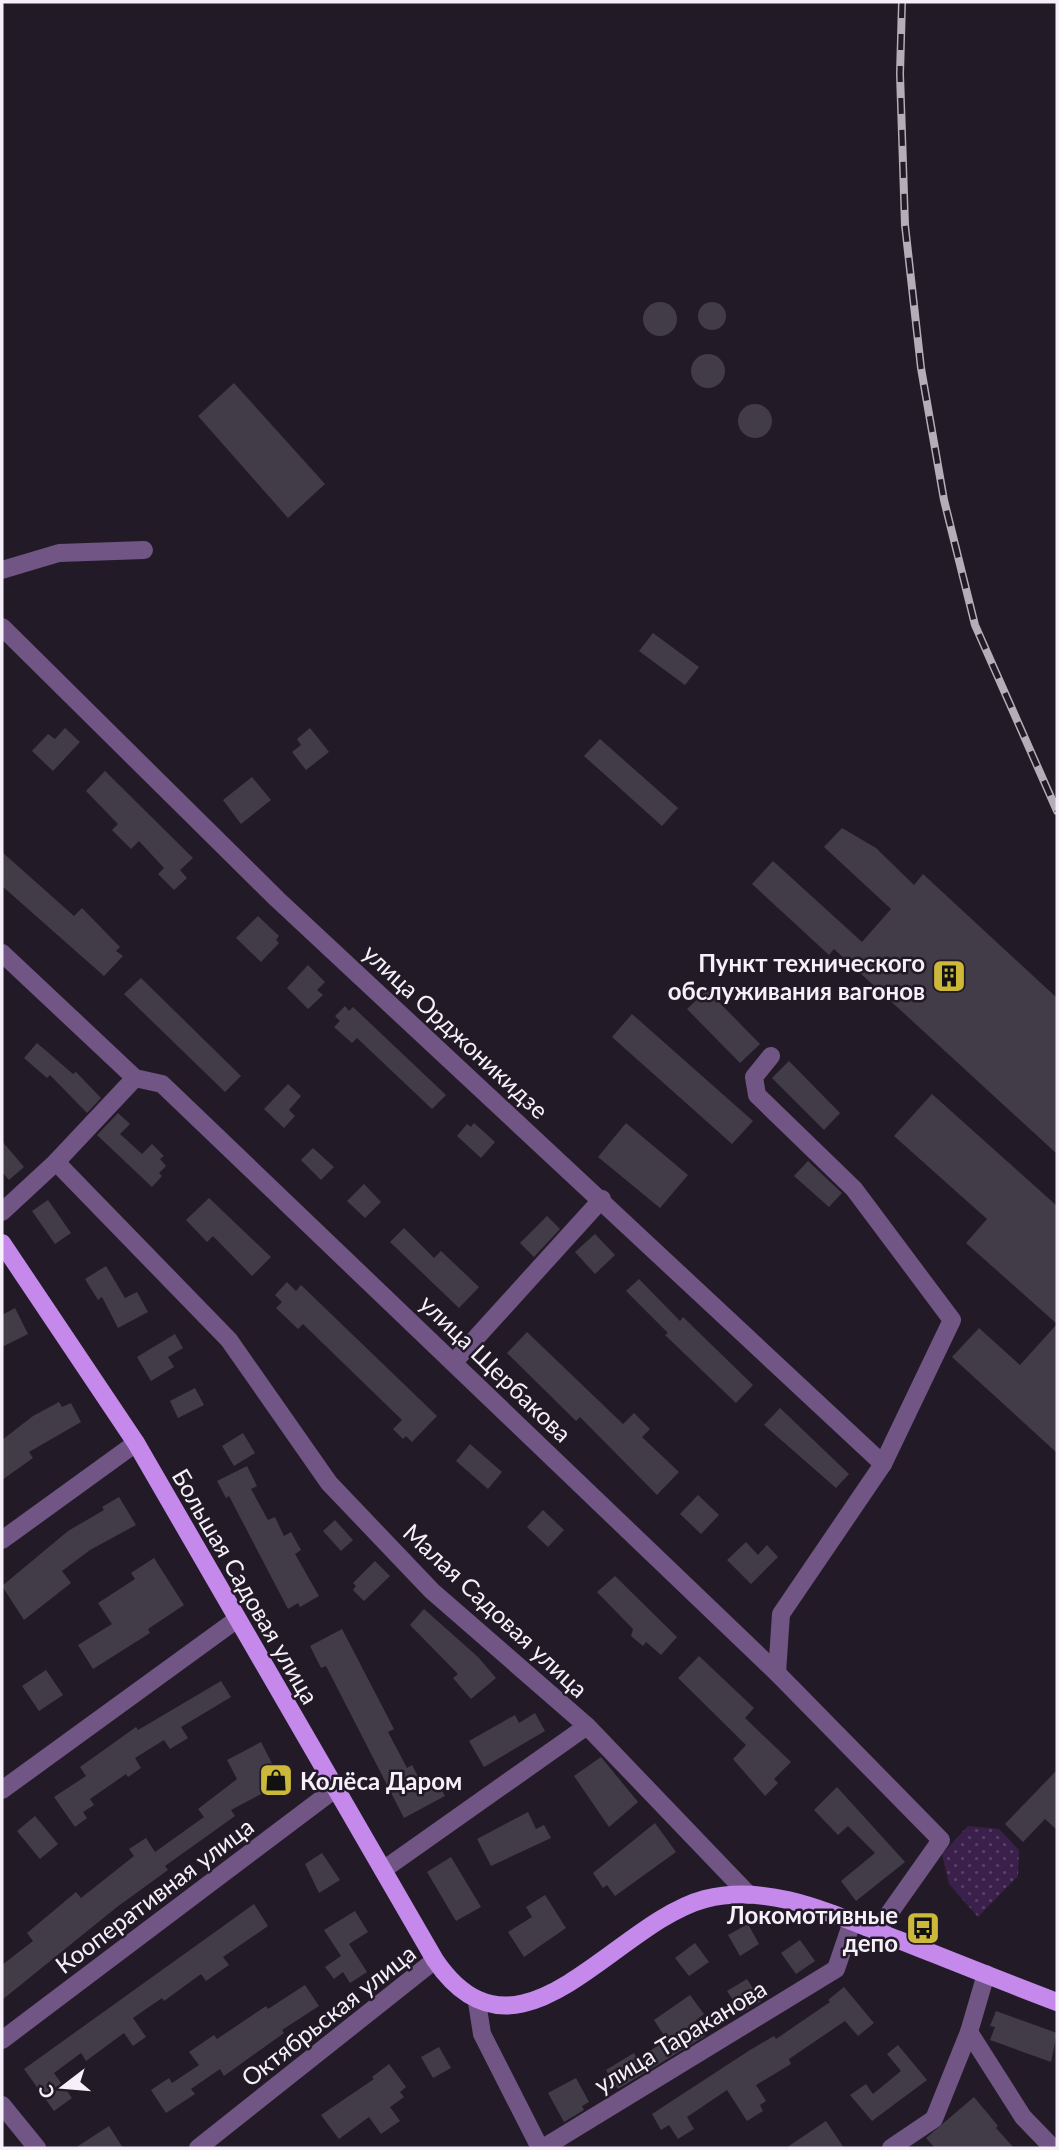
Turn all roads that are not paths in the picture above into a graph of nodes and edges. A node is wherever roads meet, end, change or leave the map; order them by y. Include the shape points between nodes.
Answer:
1 (144, 550) dead end
2 (2, 570) edge
3 (2, 627) edge
4 (2, 953) edge
5 (771, 1056) dead end
6 (135, 1078) junction
7 (57, 1161) junction
8 (602, 1199) junction
9 (2, 1212) edge
10 (5, 1253) edge
11 (454, 1362) junction
12 (136, 1443) junction
13 (883, 1464) junction
14 (2, 1540) edge
15 (236, 1620) junction
16 (777, 1672) junction
17 (587, 1726) junction
18 (335, 1788) junction
19 (2, 1790) edge
20 (383, 1870) junction
21 (749, 1895) junction
22 (852, 1922) junction
23 (876, 1931) junction
24 (435, 1960) junction
25 (986, 1974) junction
26 (1057, 2001) edge
27 (477, 2002) junction
28 (968, 2032) junction
29 (2, 2040) edge
30 (2, 2105) edge
31 (37, 2148) edge
32 (198, 2148) edge
33 (542, 2148) edge
34 (891, 2148) edge
35 (1053, 2148) edge

1 - 2 street via 59,553
3 - 8 street, улица Орджоникидзе via 276,899
4 - 6 street, улица Щербакова
5 - 13 street via 754,1077 757,1095 854,1189 951,1320
6 - 7 street
6 - 11 street, улица Щербакова via 162,1084
7 - 9 street
7 - 17 street, Малая Садовая улица via 229,1340 329,1483 432,1591
8 - 11 street
8 - 13 street, улица Орджоникидзе
10 - 12 main road, Большая Садовая улица
11 - 16 street, улица Щербакова
12 - 14 street
12 - 15 main road, Большая Садовая улица
13 - 16 street via 781,1614
15 - 18 main road, Большая Садовая улица
15 - 19 street
16 - 23 street, улица Щербакова via 941,1840
17 - 20 street
17 - 21 street, Малая Садовая улица
18 - 20 main road, Большая Садовая улица
18 - 29 street, Кооперативная улица
20 - 24 main road, Большая Садовая улица
21 - 22 main road, Октябрьская улица via 802,1903
21 - 27 main road, Октябрьская улица via 705,1899 668,1916 546,1996 510,2008
22 - 23 main road, Октябрьская улица
22 - 33 street, улица Тараканова via 836,1969
23 - 25 main road, Октябрьская улица
24 - 27 main road, Октябрьская улица via 448,1980
24 - 32 street, Октябрьская улица
25 - 26 main road, Октябрьская улица
25 - 28 street
27 - 33 street via 482,2034
28 - 34 street via 934,2119
28 - 35 street via 1023,2117
30 - 31 street

